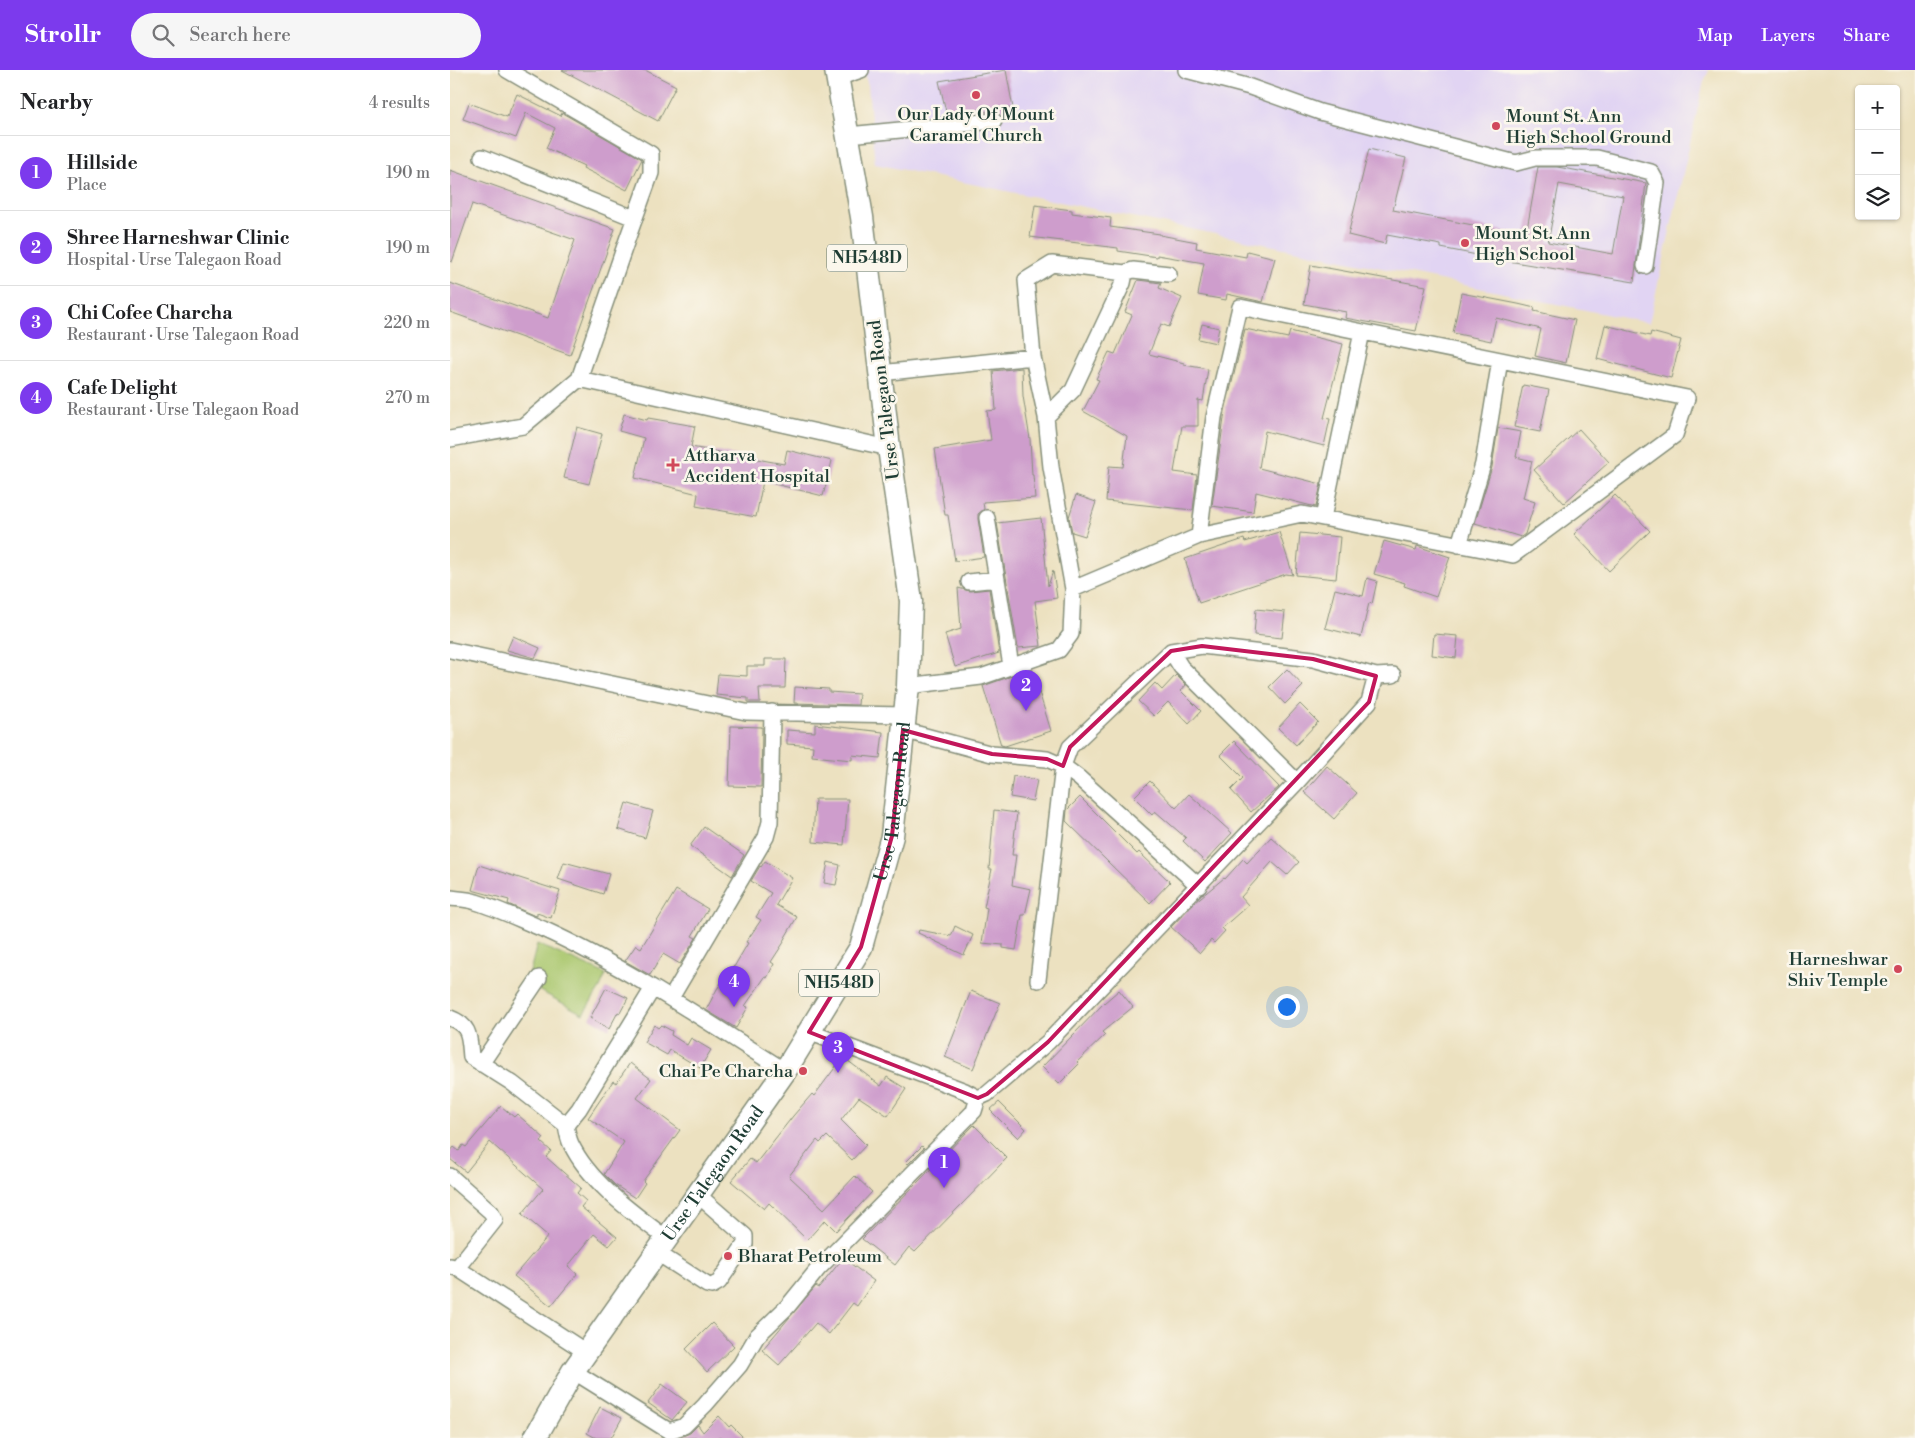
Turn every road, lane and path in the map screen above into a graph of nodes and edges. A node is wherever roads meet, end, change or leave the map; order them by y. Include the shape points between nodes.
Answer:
1 (507, 70) edge
2 (861, 70) edge
3 (1186, 70) edge
4 (837, 74) edge
5 (994, 121) dead end
6 (848, 135) junction
7 (482, 157) dead end
8 (634, 218) junction
9 (1645, 266) dead end
10 (1125, 273) junction
11 (1169, 274) dead end
12 (1362, 332) junction
13 (1032, 357) junction
14 (1500, 360) junction
15 (880, 373) junction
16 (580, 379) junction
17 (1046, 416) junction
18 (450, 439) edge
19 (889, 448) junction
20 (987, 518) dead end
21 (1322, 518) junction
22 (1199, 536) junction
23 (1459, 545) junction
24 (997, 579) junction
25 (969, 582) dead end
26 (1073, 589) junction
27 (450, 650) edge
28 (1171, 651) junction
29 (1011, 666) junction
30 (1393, 675) dead end
31 (1376, 676) junction
32 (908, 686) junction
33 (772, 712) junction
34 (904, 723) junction
35 (1063, 766) junction
36 (1297, 782) junction
37 (1199, 886) junction
38 (450, 898) edge
39 (539, 978) dead end
40 (1038, 980) dead end
41 (653, 988) junction
42 (671, 998) junction
43 (450, 1018) edge
44 (809, 1032) junction
45 (482, 1064) junction
46 (785, 1071) junction
47 (978, 1098) junction
48 (566, 1125) junction
49 (450, 1176) edge
50 (697, 1194) junction
51 (661, 1245) junction
52 (454, 1267) edge
53 (580, 1362) junction
54 (534, 1438) edge

1 - 8 street via 651,154 651,173
2 - 4 street
3 - 9 street via 1250,87 1320,112 1516,163 1535,158 1597,158 1651,172 1657,184
4 - 6 highway, Urse Talegaon Road / NH548D
5 - 6 street
6 - 15 highway, Urse Talegaon Road / NH548D via 862,217
7 - 8 street
8 - 16 street
10 - 11 street via 1133,270
10 - 13 street via 1052,264 1026,280
10 - 17 street via 1073,390
12 - 14 street
12 - 21 street
12 - 22 street via 1240,307 1214,416
13 - 15 street
13 - 17 street
14 - 23 street via 1483,464
14 - 23 street via 1687,398 1674,435 1513,555
15 - 19 highway, Urse Talegaon Road / NH548D
16 - 18 street via 523,426
16 - 19 street
17 - 26 street via 1051,467
19 - 32 highway, Urse Talegaon Road / NH548D via 910,601
20 - 24 street
21 - 22 street via 1302,514
21 - 23 street
22 - 26 street
24 - 25 street
24 - 29 street
26 - 29 street via 1071,634 1059,650
27 - 33 street via 746,712
28 - 31 street via 1202,646 1313,659
28 - 35 street via 1070,747
28 - 36 street via 1181,667
29 - 32 street via 981,677
30 - 31 street
31 - 36 street via 1369,702
32 - 34 highway, Urse Talegaon Road / NH548D
33 - 34 street
33 - 42 street via 770,822 766,837
34 - 35 street via 992,754 1047,759
34 - 44 highway, Urse Talegaon Road / NH548D via 892,836 861,947
35 - 37 street
35 - 40 street
36 - 37 street
37 - 47 street via 1048,1042 988,1094
38 - 41 street via 475,901 504,912 559,937
39 - 45 street
41 - 42 street
41 - 48 street
42 - 46 street
43 - 45 street via 461,1022 469,1034 471,1057
44 - 46 highway, Urse Talegaon Road / NH548D
44 - 47 street
45 - 48 street
46 - 50 highway, Urse Talegaon Road / NH548D
47 - 53 street via 974,1111 818,1268 788,1306 757,1336 740,1365 684,1426 669,1431
48 - 51 street via 570,1143 584,1164
49 - 52 street via 491,1212 495,1220
50 - 51 highway, Urse Talegaon Road / NH548D
50 - 51 street via 745,1236 733,1264 718,1282 707,1285
51 - 53 highway, Urse Talegaon Road / NH548D
52 - 53 street
53 - 54 highway, Urse Talegaon Road / NH548D

